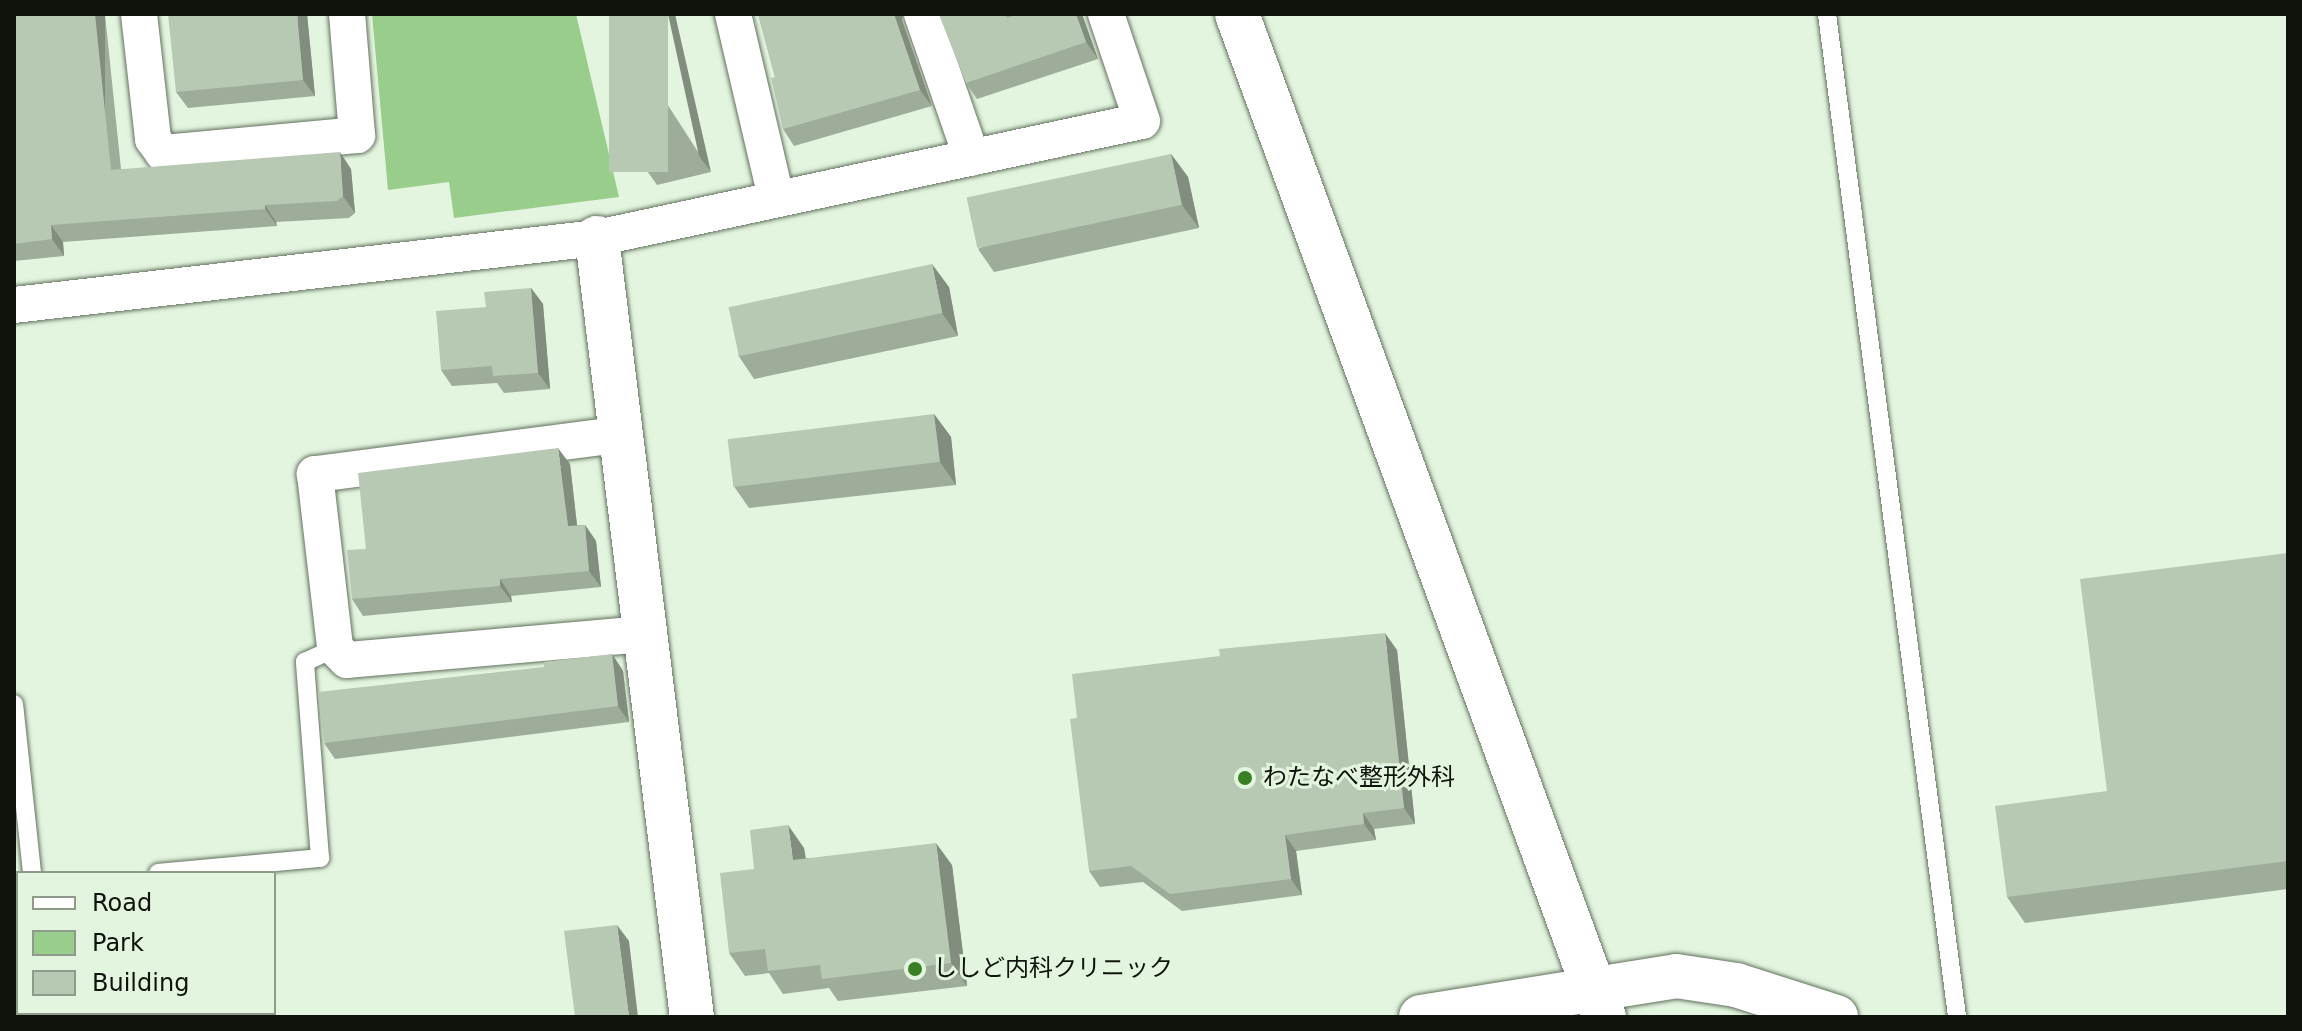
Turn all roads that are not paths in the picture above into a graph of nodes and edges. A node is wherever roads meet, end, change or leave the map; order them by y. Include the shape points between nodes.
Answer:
1 (139, 14) edge
2 (347, 14) edge
3 (733, 14) edge
4 (922, 14) edge
5 (1106, 14) edge
6 (1237, 14) edge
7 (1827, 14) edge
8 (972, 158) junction
9 (776, 198) junction
10 (597, 238) junction
11 (14, 305) edge
12 (617, 435) junction
13 (643, 634) junction
14 (335, 648) junction
15 (14, 704) edge
16 (32, 871) edge
17 (180, 871) edge
18 (1598, 1002) edge
19 (692, 1017) edge
20 (1421, 1017) edge
21 (1836, 1017) edge
22 (1957, 1017) edge

1 - 2 street via 153,139 163,153 357,135
3 - 9 street
4 - 8 street
5 - 8 street via 1142,121
6 - 18 street
7 - 22 lane
8 - 9 street
9 - 10 street
10 - 11 street
10 - 12 street
12 - 13 street
12 - 14 street via 315,474
13 - 14 street via 347,660
13 - 19 street
14 - 17 lane via 305,662 320,858
15 - 16 lane
18 - 20 street
18 - 21 street via 1676,976 1736,985

